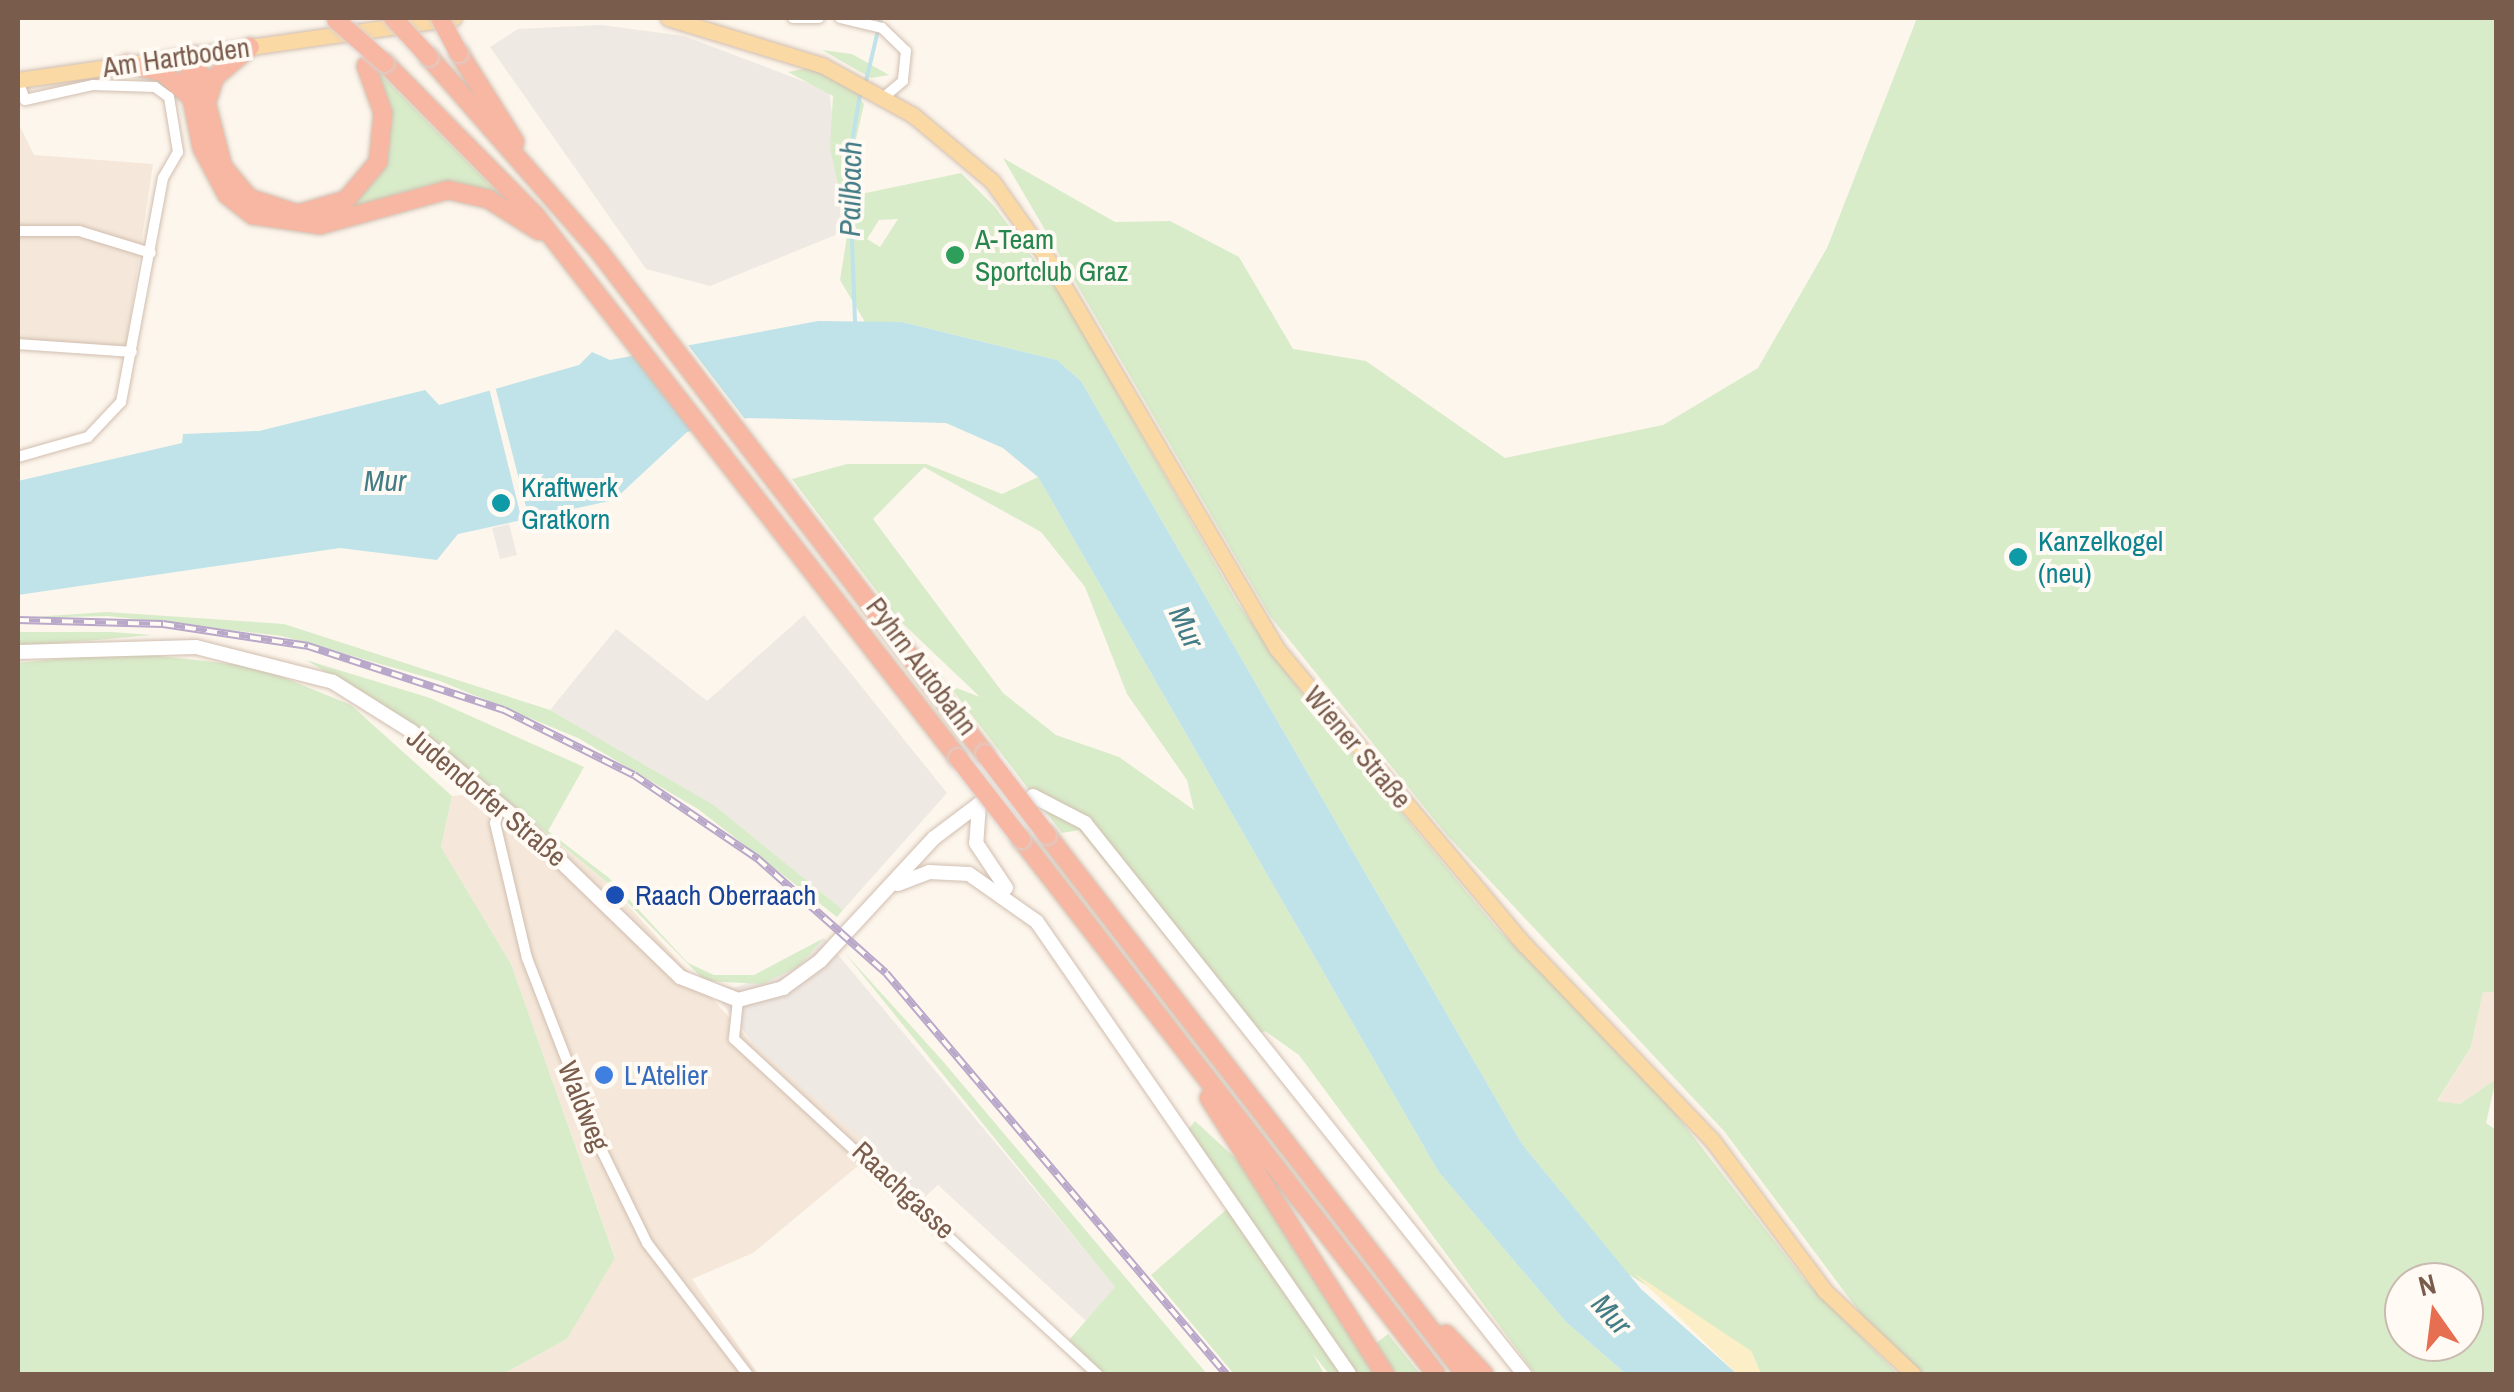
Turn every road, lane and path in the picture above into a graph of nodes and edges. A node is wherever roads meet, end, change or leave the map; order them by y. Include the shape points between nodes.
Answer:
1 (393, 18) edge
2 (440, 18) edge
3 (454, 18) edge
4 (668, 18) edge
5 (792, 18) edge
6 (819, 18) edge
7 (840, 18) edge
8 (334, 19) edge
9 (250, 47) junction
10 (194, 55) junction
11 (127, 64) junction
12 (376, 65) junction
13 (18, 80) edge
14 (883, 98) junction
15 (198, 100) junction
16 (530, 169) junction
17 (18, 231) edge
18 (563, 251) junction
19 (151, 252) junction
20 (18, 344) edge
21 (132, 352) junction
22 (18, 457) edge
23 (18, 652) edge
24 (1033, 796) dead end
25 (500, 806) junction
26 (884, 893) junction
27 (1020, 904) junction
28 (744, 999) junction
29 (1194, 1071) junction
30 (1356, 1234) junction
31 (747, 1374) edge
32 (1097, 1374) edge
33 (1350, 1374) edge
34 (1385, 1374) edge
35 (1436, 1374) edge
36 (1465, 1374) edge
37 (1484, 1374) edge
38 (1524, 1374) edge
39 (1913, 1374) edge

1 - 16 highway, Pyhrn Autobahn, bridge
2 - 16 highway, bridge
3 - 9 main road, Am Hartboden
4 - 14 main road, Wiener Straße via 771,44
5 - 6 street
7 - 14 street via 892,34 910,66
8 - 12 highway, bridge
9 - 10 main road, Am Hartboden
9 - 15 highway via 214,76
10 - 11 main road, Am Hartboden
10 - 15 highway
11 - 13 main road, Am Hartboden
11 - 15 highway via 163,72
12 - 15 highway via 383,113 378,162 346,200 311,214 279,212 238,188
12 - 18 highway, Pyhrn Autobahn
13 - 19 street, Am Hartboden via 25,100 128,82 170,97 178,152 163,178
14 - 39 main road, Wiener Straße via 968,158 1018,214 1277,649 1524,944 1712,1140 1825,1291
15 - 18 highway via 212,175 268,222 320,225 448,190 488,199
16 - 30 highway, Pyhrn Autobahn, bridge
17 - 19 street via 79,231
18 - 29 highway, Pyhrn Autobahn, bridge via 792,540
19 - 21 street, Am Hartboden
20 - 21 street
21 - 22 street, Am Hartboden via 107,422 71,446
23 - 25 main road, Judendorfer Straße via 124,642 282,663 366,701
24 - 38 main road via 1085,823
25 - 28 main road, Judendorfer Straße via 680,977
25 - 31 street, Waldweg via 495,823 527,958 602,1151 647,1243
26 - 27 main road via 917,875 957,871
26 - 27 main road via 980,804 981,855
26 - 28 main road via 795,980
27 - 33 main road
28 - 32 street, Raachgasse via 734,1039
29 - 34 highway
29 - 35 highway, Pyhrn Autobahn
30 - 36 highway, Pyhrn Autobahn
30 - 37 highway

